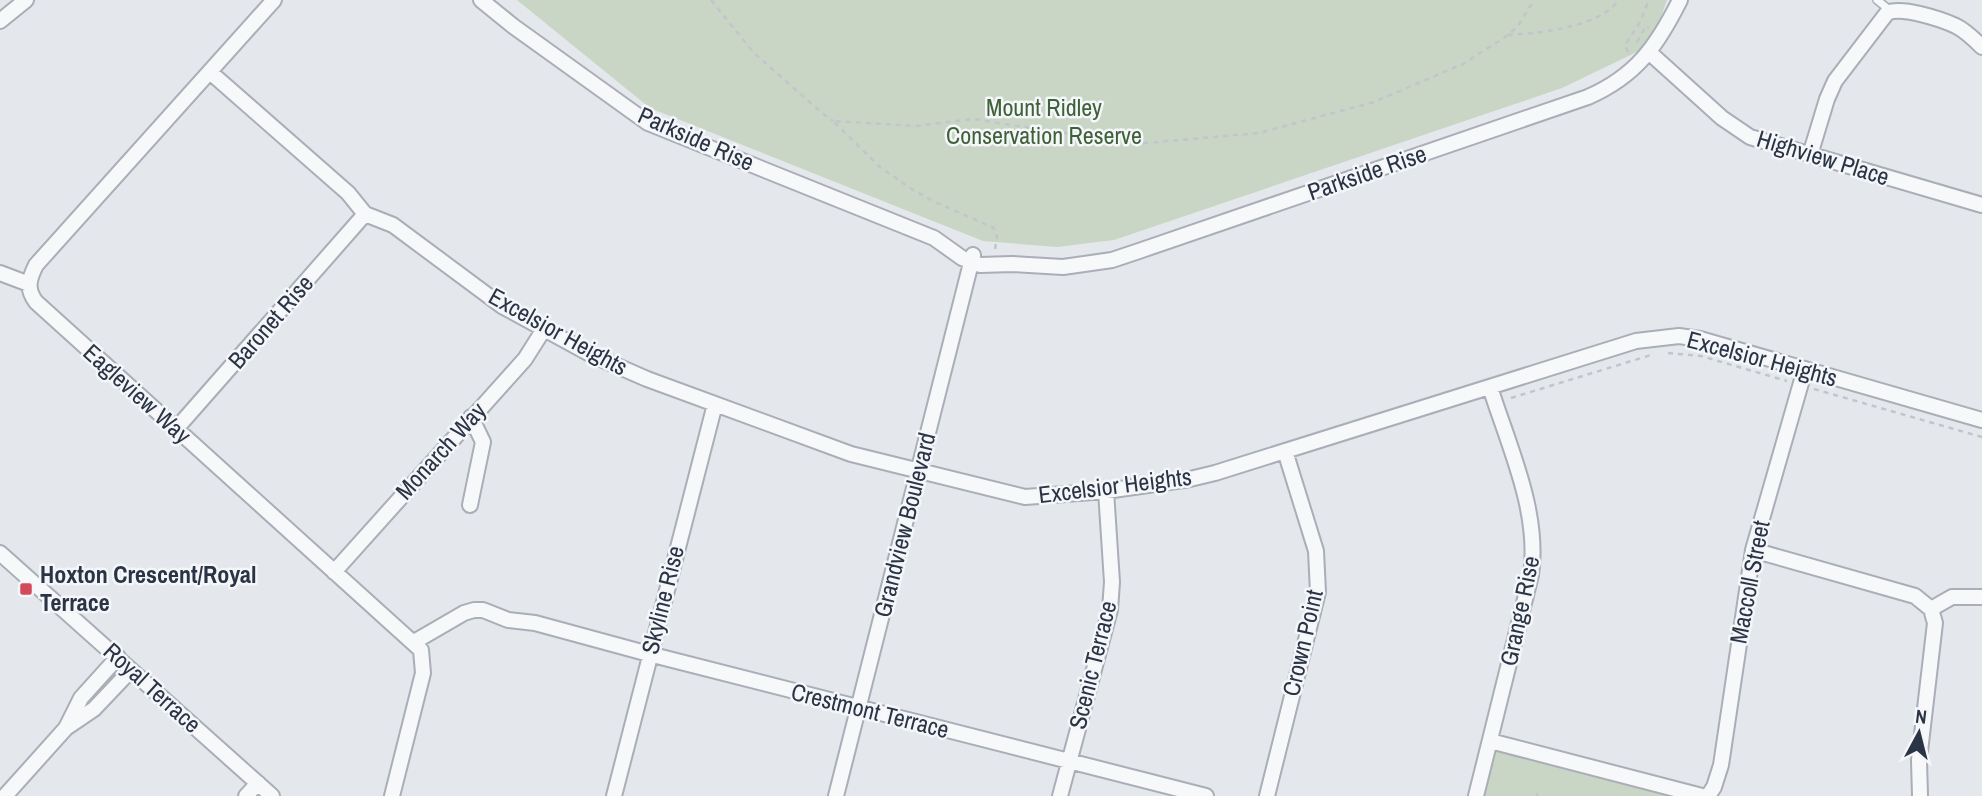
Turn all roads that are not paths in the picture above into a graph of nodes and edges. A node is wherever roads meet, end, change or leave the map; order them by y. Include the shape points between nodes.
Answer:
1 (26, 0) edge
2 (274, 0) edge
3 (481, 0) edge
4 (1679, 0) edge
5 (1877, 0) edge
6 (1891, 11) junction
7 (0, 21) edge
8 (1982, 47) edge
9 (1650, 53) junction
10 (210, 72) junction
11 (1810, 155) junction
12 (1982, 205) edge
13 (365, 214) junction
14 (973, 258) junction
15 (1012, 264) junction
16 (0, 273) edge
17 (29, 284) junction
18 (544, 329) junction
19 (1805, 369) junction
20 (1490, 387) junction
21 (715, 404) junction
22 (471, 416) junction
23 (1982, 420) edge
24 (176, 429) junction
25 (1285, 451) junction
26 (918, 472) junction
27 (1106, 491) junction
28 (470, 505) dead end
29 (1753, 550) junction
30 (0, 553) edge
31 (334, 572) junction
32 (1982, 597) edge
33 (1931, 608) junction
34 (414, 642) junction
35 (649, 654) junction
36 (118, 657) junction
37 (131, 670) junction
38 (858, 707) junction
39 (66, 728) junction
40 (1490, 741) junction
41 (1069, 761) junction
42 (258, 783) junction
43 (5, 796) edge
44 (246, 796) edge
45 (272, 796) edge
46 (392, 796) edge
47 (614, 796) edge
48 (836, 796) edge
49 (1060, 796) edge
50 (1206, 796) edge
51 (1267, 796) edge
52 (1476, 796) edge
53 (1702, 796) edge
54 (1708, 796) edge
55 (1920, 796) edge

1 - 7 street
2 - 10 street
3 - 14 street, Parkside Rise via 648,123 948,240
4 - 9 street, Parkside Rise
5 - 6 lane
6 - 8 street via 1899,9 1949,23
6 - 11 street via 1835,81
9 - 11 street, Highview Place via 1737,130
9 - 15 street, Parkside Rise via 1619,81 1588,97 1130,254 1063,267
10 - 13 street, Excelsior Heights via 348,193
10 - 17 street via 36,265
11 - 12 street, Highview Place
13 - 18 street, Excelsior Heights via 393,225 502,306
13 - 24 street, Baronet Rise
14 - 15 street, Parkside Rise via 993,257
14 - 15 street, Parkside Rise via 980,265
14 - 26 street, Grandview Boulevard
16 - 17 street
17 - 24 street, Eagleview Way via 36,302
18 - 21 street, Excelsior Heights via 614,366
18 - 22 street, Monarch Way via 525,359
19 - 20 street, Excelsior Heights via 1700,339 1659,337
19 - 23 street, Excelsior Heights
19 - 29 street, Maccoll Street
20 - 25 street, Excelsior Heights
20 - 40 street, Grange Rise via 1527,503 1534,541 1531,576
21 - 26 street, Excelsior Heights via 851,454
21 - 35 street, Skyline Rise
22 - 28 street via 481,434 483,451
22 - 31 street, Monarch Way
24 - 31 street, Eagleview Way
25 - 27 street, Excelsior Heights via 1190,479
25 - 51 street, Crown Point via 1316,551 1318,592
26 - 27 street, Excelsior Heights via 1025,496
26 - 38 street, Grandview Boulevard
27 - 41 street, Scenic Terrace via 1111,603
29 - 33 street via 1915,597
29 - 54 street, Maccoll Street via 1719,774
30 - 36 street, Royal Terrace
31 - 34 street, Eagleview Way
32 - 33 street via 1952,597
33 - 55 street via 1935,623 1919,760
34 - 35 street, Crestmont Terrace via 464,613 483,610
34 - 46 street via 423,656 423,673
35 - 38 street, Crestmont Terrace
35 - 47 street, Skyline Rise
36 - 37 street, Royal Terrace
36 - 39 street via 81,698
37 - 39 street via 94,709
37 - 42 street, Royal Terrace
38 - 41 street, Crestmont Terrace
38 - 48 street, Grandview Boulevard
39 - 43 street
40 - 52 street, Grange Rise
40 - 53 street
41 - 49 street, Scenic Terrace
41 - 50 street, Crestmont Terrace
42 - 44 street
42 - 45 street, Royal Terrace

